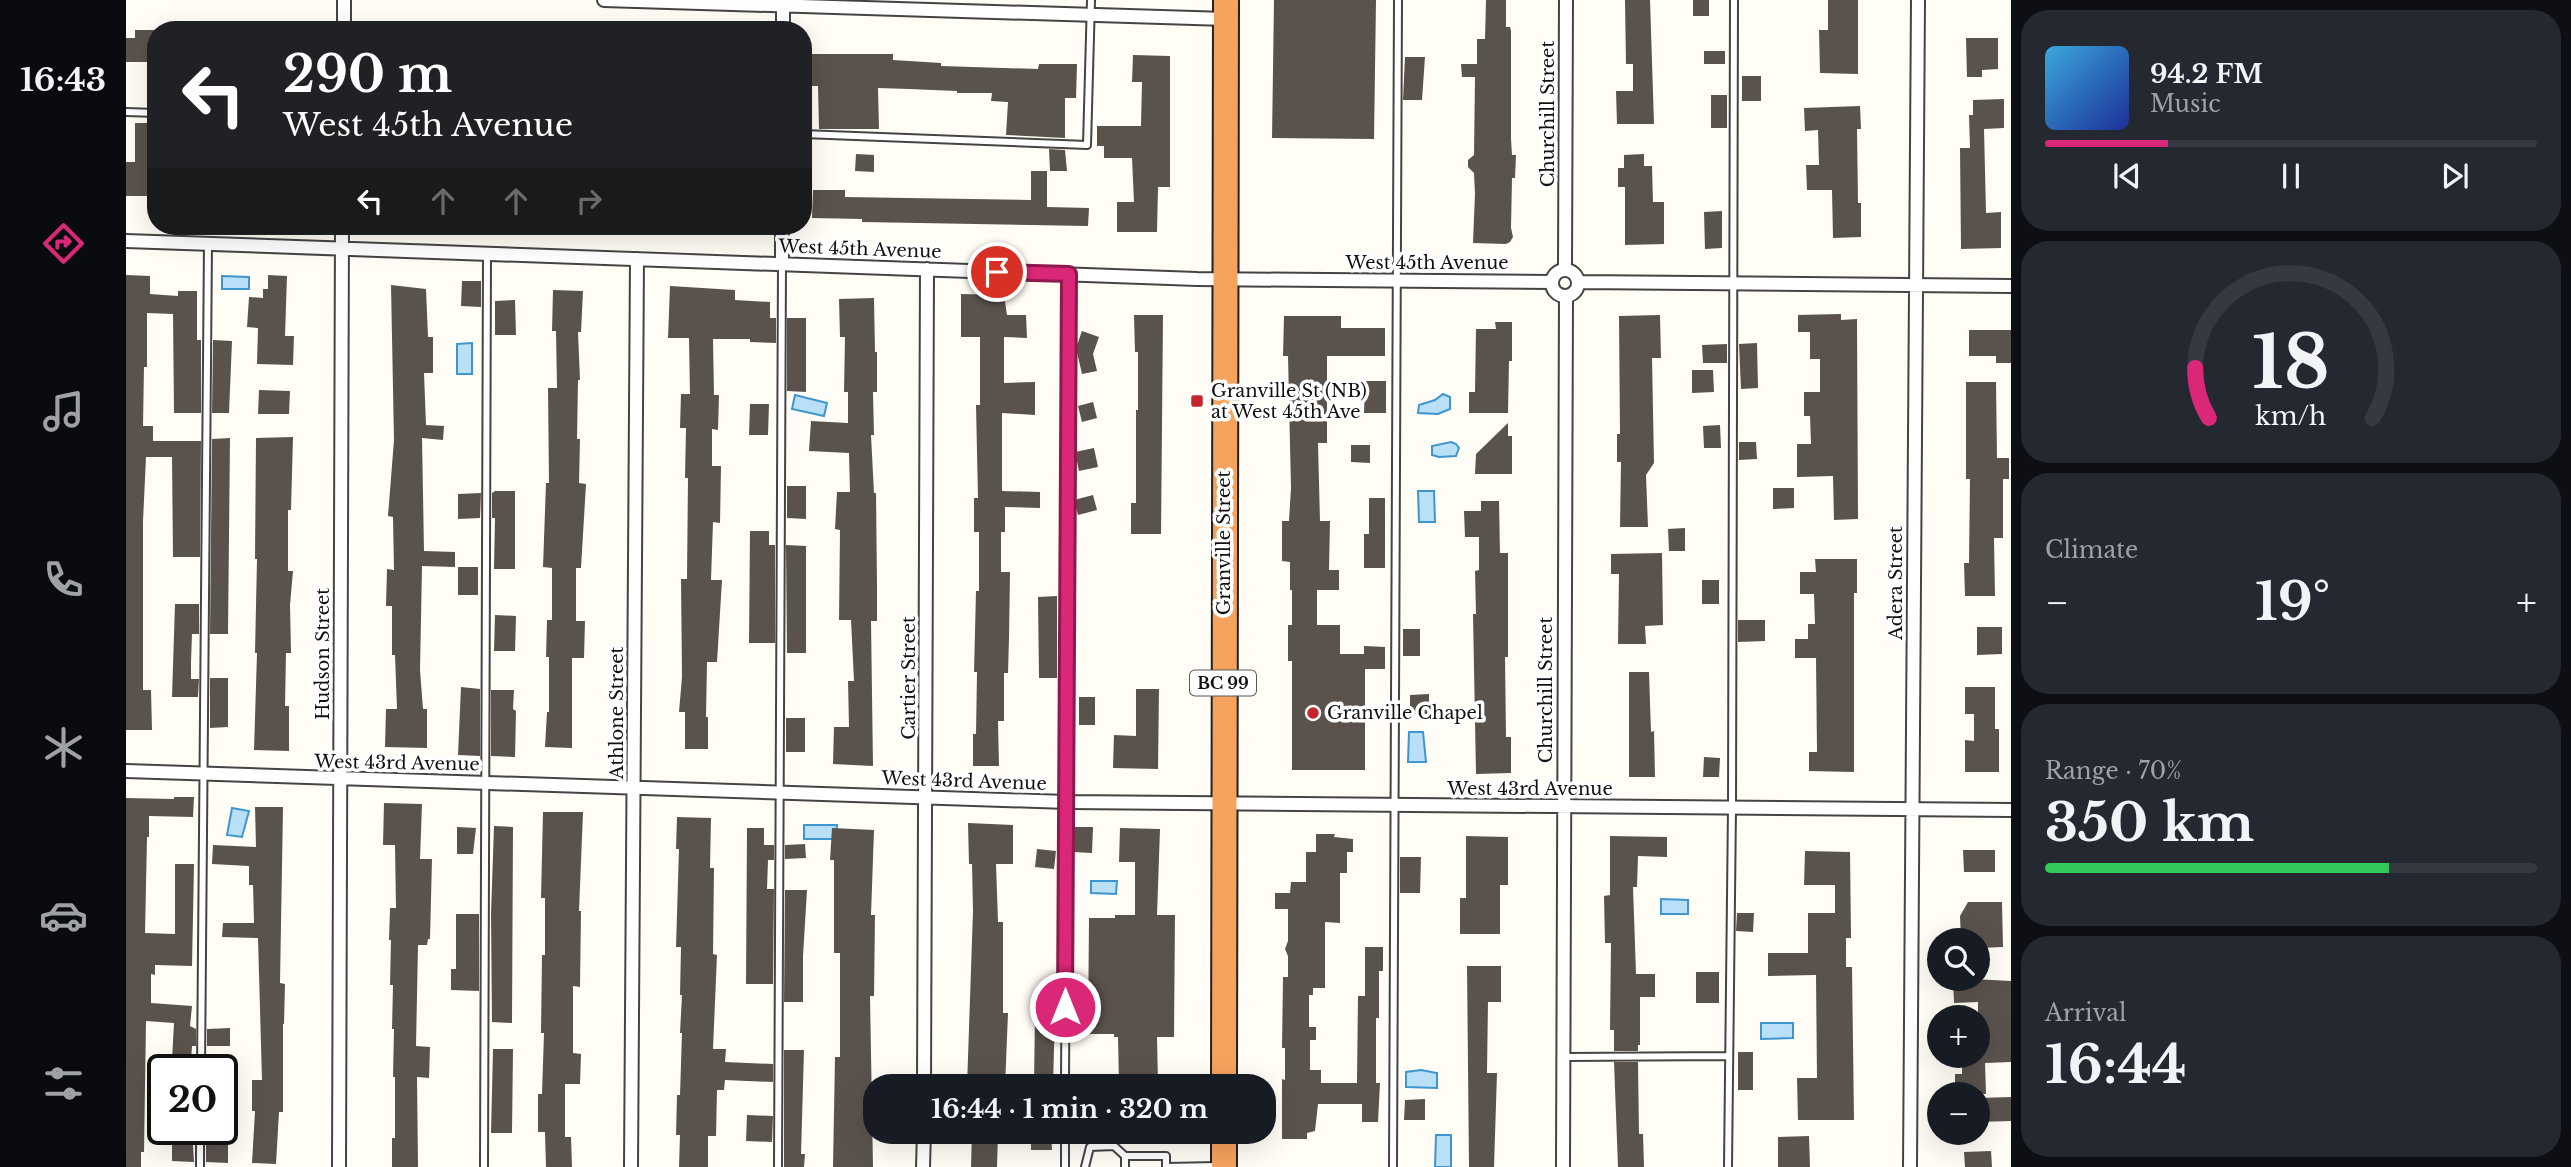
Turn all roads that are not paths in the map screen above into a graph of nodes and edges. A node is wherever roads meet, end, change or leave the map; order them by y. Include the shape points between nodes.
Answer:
1 (344, 0) edge
2 (604, 0) edge
3 (1091, 0) edge
4 (1398, 0) edge
5 (1566, 0) edge
6 (1734, 0) edge
7 (1918, 0) edge
8 (783, 3) edge
9 (1226, 9) edge
10 (1091, 16) junction
11 (344, 21) edge
12 (783, 21) edge
13 (126, 112) edge
14 (147, 113) edge
15 (812, 134) edge
16 (342, 235) edge
17 (782, 235) edge
18 (126, 241) edge
19 (208, 243) junction
20 (342, 248) junction
21 (487, 253) junction
22 (636, 259) junction
23 (782, 264) junction
24 (927, 269) junction
25 (1566, 269) junction
26 (1069, 274) junction
27 (1225, 279) junction
28 (1397, 281) junction
29 (1552, 282) junction
30 (1579, 282) junction
31 (1732, 283) junction
32 (1916, 285) junction
33 (2011, 286) edge
34 (1566, 296) junction
35 (126, 771) edge
36 (202, 774) junction
37 (341, 779) junction
38 (486, 782) junction
39 (634, 788) junction
40 (780, 792) junction
41 (926, 797) junction
42 (1067, 802) junction
43 (1223, 804) junction
44 (1394, 806) junction
45 (1563, 807) junction
46 (1732, 807) junction
47 (1912, 810) junction
48 (2011, 810) edge
49 (201, 1054) edge
50 (1728, 1056) junction
51 (1564, 1057) junction
52 (924, 1074) edge
53 (1065, 1074) edge
54 (1224, 1074) edge
55 (923, 1144) edge
56 (1065, 1144) edge
57 (1224, 1144) edge
58 (200, 1145) edge
59 (1125, 1156) junction
60 (1224, 1166) edge
61 (200, 1167) edge
62 (339, 1167) edge
63 (484, 1167) edge
64 (631, 1167) edge
65 (778, 1167) edge
66 (923, 1167) edge
67 (1065, 1167) edge
68 (1085, 1167) edge
69 (1125, 1167) edge
70 (1166, 1167) edge
71 (1393, 1167) edge
72 (1563, 1167) edge
73 (1728, 1167) edge
74 (1910, 1167) edge

1 - 11 street
2 - 8 street
3 - 10 lane
4 - 28 lane
5 - 25 street, Churchill Street
6 - 31 lane
7 - 32 street, Adera Street
8 - 10 street
8 - 12 street
9 - 10 street
9 - 27 highway, Granville Street / BC 99
10 - 15 lane via 1087,145
13 - 14 lane
16 - 20 street, Hudson Street
17 - 23 street
18 - 19 street, West 45th Avenue
19 - 20 street, West 45th Avenue
19 - 36 lane
20 - 21 street, West 45th Avenue
20 - 37 street, Hudson Street
21 - 22 street, West 45th Avenue
21 - 38 lane
22 - 23 street, West 45th Avenue
22 - 39 street, Athlone Street
23 - 24 street, West 45th Avenue
23 - 40 lane
24 - 26 street, West 45th Avenue
24 - 41 street, Cartier Street
25 - 29 street via 1555,274
25 - 30 street
26 - 27 street, West 45th Avenue
26 - 42 lane
27 - 28 street, West 45th Avenue
27 - 43 highway, Granville Street / BC 99
28 - 29 street, West 45th Avenue
28 - 44 lane
29 - 34 street via 1557,294
30 - 31 street
30 - 34 street
31 - 32 street
31 - 46 lane
32 - 33 street
32 - 47 street, Adera Street
34 - 45 street, Churchill Street
35 - 36 street, West 43rd Avenue
36 - 37 street, West 43rd Avenue
36 - 49 lane
37 - 38 street, West 43rd Avenue
37 - 62 street, Hudson Street
38 - 39 street, West 43rd Avenue
38 - 63 lane
39 - 40 street, West 43rd Avenue
39 - 64 street, Athlone Street
40 - 41 street, West 43rd Avenue
40 - 65 lane
41 - 42 street, West 43rd Avenue
41 - 52 street, Cartier Street
42 - 43 street, West 43rd Avenue
42 - 53 lane
43 - 44 street, West 43rd Avenue
43 - 54 highway, Granville Street / BC 99
44 - 45 street, West 43rd Avenue
44 - 71 lane
45 - 46 street, West 43rd Avenue
45 - 51 street, Churchill Street
46 - 47 street, West 43rd Avenue
46 - 50 lane
47 - 48 street, West 43rd Avenue
47 - 74 street, Adera Street
50 - 51 lane
50 - 73 lane
51 - 72 street, Churchill Street
55 - 66 street
56 - 67 lane
57 - 60 highway
58 - 61 lane
59 - 68 lane via 1114,1146 1090,1147
59 - 69 lane
59 - 70 lane via 1166,1156
60 - 70 lane

